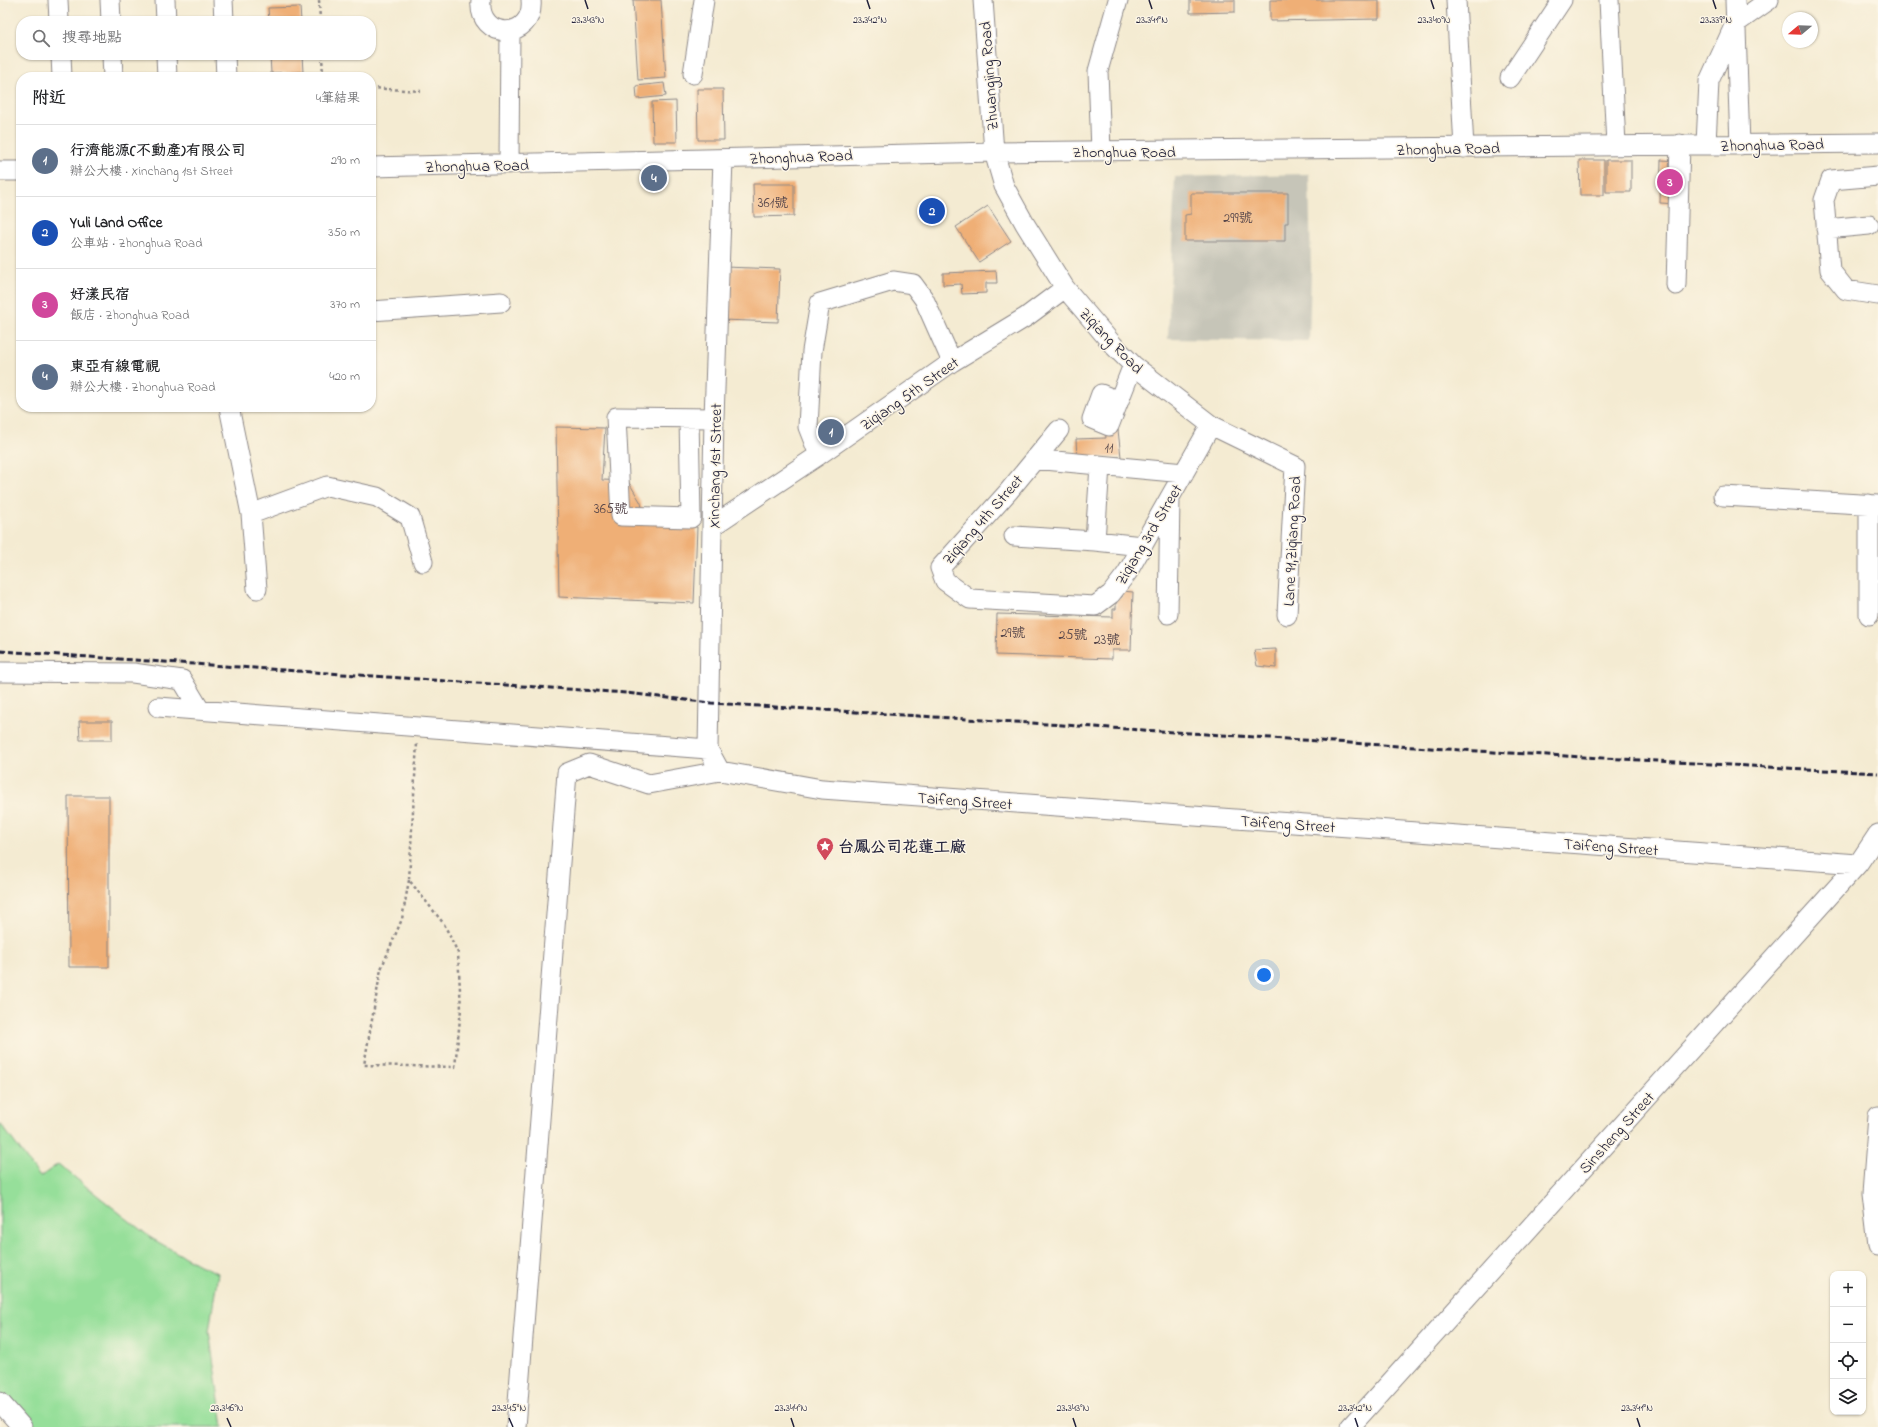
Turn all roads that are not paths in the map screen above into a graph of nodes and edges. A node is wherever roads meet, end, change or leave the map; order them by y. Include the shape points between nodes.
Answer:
1 (58, 0) edge
2 (110, 0) edge
3 (165, 0) edge
4 (223, 0) edge
5 (481, 0) edge
6 (531, 0) edge
7 (704, 0) edge
8 (983, 0) edge
9 (1118, 0) edge
10 (1456, 0) edge
11 (1562, 0) edge
12 (1608, 0) edge
13 (1735, 0) edge
14 (1769, 0) edge
15 (59, 16) edge
16 (111, 16) edge
17 (166, 16) edge
18 (224, 16) edge
19 (1735, 24) junction
20 (510, 31) junction
21 (61, 60) edge
22 (112, 60) edge
23 (166, 60) edge
24 (225, 60) edge
25 (62, 72) edge
26 (113, 72) edge
27 (167, 72) edge
28 (226, 72) edge
29 (692, 74) dead end
30 (1510, 78) dead end
31 (1878, 143) edge
32 (1680, 144) junction
33 (1706, 144) junction
34 (1616, 145) junction
35 (1740, 145) junction
36 (1464, 148) junction
37 (1101, 151) junction
38 (994, 152) junction
39 (723, 159) junction
40 (509, 164) junction
41 (376, 167) edge
42 (0, 171) edge
43 (16, 171) edge
44 (1878, 176) edge
45 (1869, 225) dead end
46 (1826, 229) junction
47 (1676, 285) dead end
48 (1065, 288) junction
49 (1878, 295) edge
50 (501, 302) dead end
51 (376, 310) edge
52 (952, 362) junction
53 (1133, 365) junction
54 (1119, 401) dead end
55 (230, 412) edge
56 (689, 418) junction
57 (714, 418) junction
58 (1211, 425) junction
59 (1059, 430) dead end
60 (819, 455) junction
61 (1034, 459) junction
62 (1100, 466) junction
63 (1295, 466) joint
64 (1184, 473) junction
65 (1723, 496) dead end
66 (1170, 498) junction
67 (1874, 505) edge
68 (251, 514) junction
69 (714, 525) junction
70 (1014, 536) dead end
71 (1095, 541) junction
72 (1142, 546) junction
73 (423, 562) dead end
74 (945, 581) joint
75 (257, 589) dead end
76 (1168, 614) dead end
77 (1287, 615) dead end
78 (1869, 615) dead end
79 (0, 672) edge
80 (158, 707) dead end
81 (200, 710) junction
82 (708, 749) junction
83 (720, 771) junction
84 (1878, 834) edge
85 (1858, 864) junction
86 (1878, 1116) edge
87 (1878, 1246) edge
88 (0, 1402) edge
89 (22, 1427) edge
90 (516, 1427) edge
91 (1350, 1427) edge

1 - 15 street
2 - 16 street
3 - 17 street
4 - 18 street
5 - 20 street via 486,22 493,28
6 - 20 street via 532,8 528,20
7 - 29 street
8 - 38 street, Zhuangjing Road
9 - 37 street via 1098,71
10 - 36 street
11 - 30 street
12 - 34 street
13 - 19 street
14 - 19 street
19 - 33 street via 1709,81
19 - 35 street
20 - 40 street
21 - 25 street
22 - 26 street
23 - 27 street
24 - 28 street
31 - 35 street, Zhonghua Road
32 - 33 street, Zhonghua Road
32 - 34 street, Zhonghua Road
32 - 47 street
33 - 35 street, Zhonghua Road
34 - 36 street, Zhonghua Road
36 - 37 street, Zhonghua Road
37 - 38 street, Zhonghua Road
38 - 39 street, Zhonghua Road
38 - 48 street, Ziqiang Road via 1004,186 1024,224
39 - 40 street, Zhonghua Road
39 - 57 street, Xinchang 1st Street
40 - 41 street, Zhonghua Road
42 - 43 street
44 - 46 street via 1831,180 1824,200
45 - 46 street
46 - 49 street via 1830,270 1846,290
48 - 52 street, Ziqiang 5th Street via 1026,317
48 - 53 street, Ziqiang Road
50 - 51 street
52 - 60 street, Ziqiang 5th Street
52 - 60 street via 924,299 913,284 893,281 820,303 812,351 808,427
53 - 54 street
53 - 58 street, Ziqiang Road
55 - 68 street
56 - 56 street via 616,417 621,516 690,518
56 - 57 street
57 - 69 street, Xinchang 1st Street
58 - 63 street, Ziqiang Road
58 - 64 street, Ziqiang 3rd Street
59 - 61 street, Ziqiang 4th Street
60 - 69 street, Ziqiang 5th Street
61 - 62 street, Ziqiang 4th Street
61 - 74 street, Ziqiang 4th Street via 940,568
62 - 64 street, Ziqiang 4th Street
62 - 71 street
63 - 77 street, Lane 91,Ziqiang Road
64 - 66 street, Ziqiang 3rd Street
65 - 67 street
66 - 72 street, Ziqiang 3rd Street
66 - 76 street
67 - 78 street
68 - 73 street via 327,486 377,497 410,517
68 - 75 street
69 - 82 street, Xinchang 1st Street
70 - 71 street
71 - 72 street
72 - 74 street, Ziqiang 3rd Street via 1127,573 1111,594 1095,606 970,599
79 - 81 street via 133,673 182,680
80 - 81 street
81 - 82 street
82 - 83 street
83 - 85 street, Taifeng Street via 822,789
83 - 90 street via 649,784 589,764 567,773
84 - 85 street, Sinsheng Street
85 - 91 street, Sinsheng Street
86 - 87 street via 1872,1194
88 - 89 street

